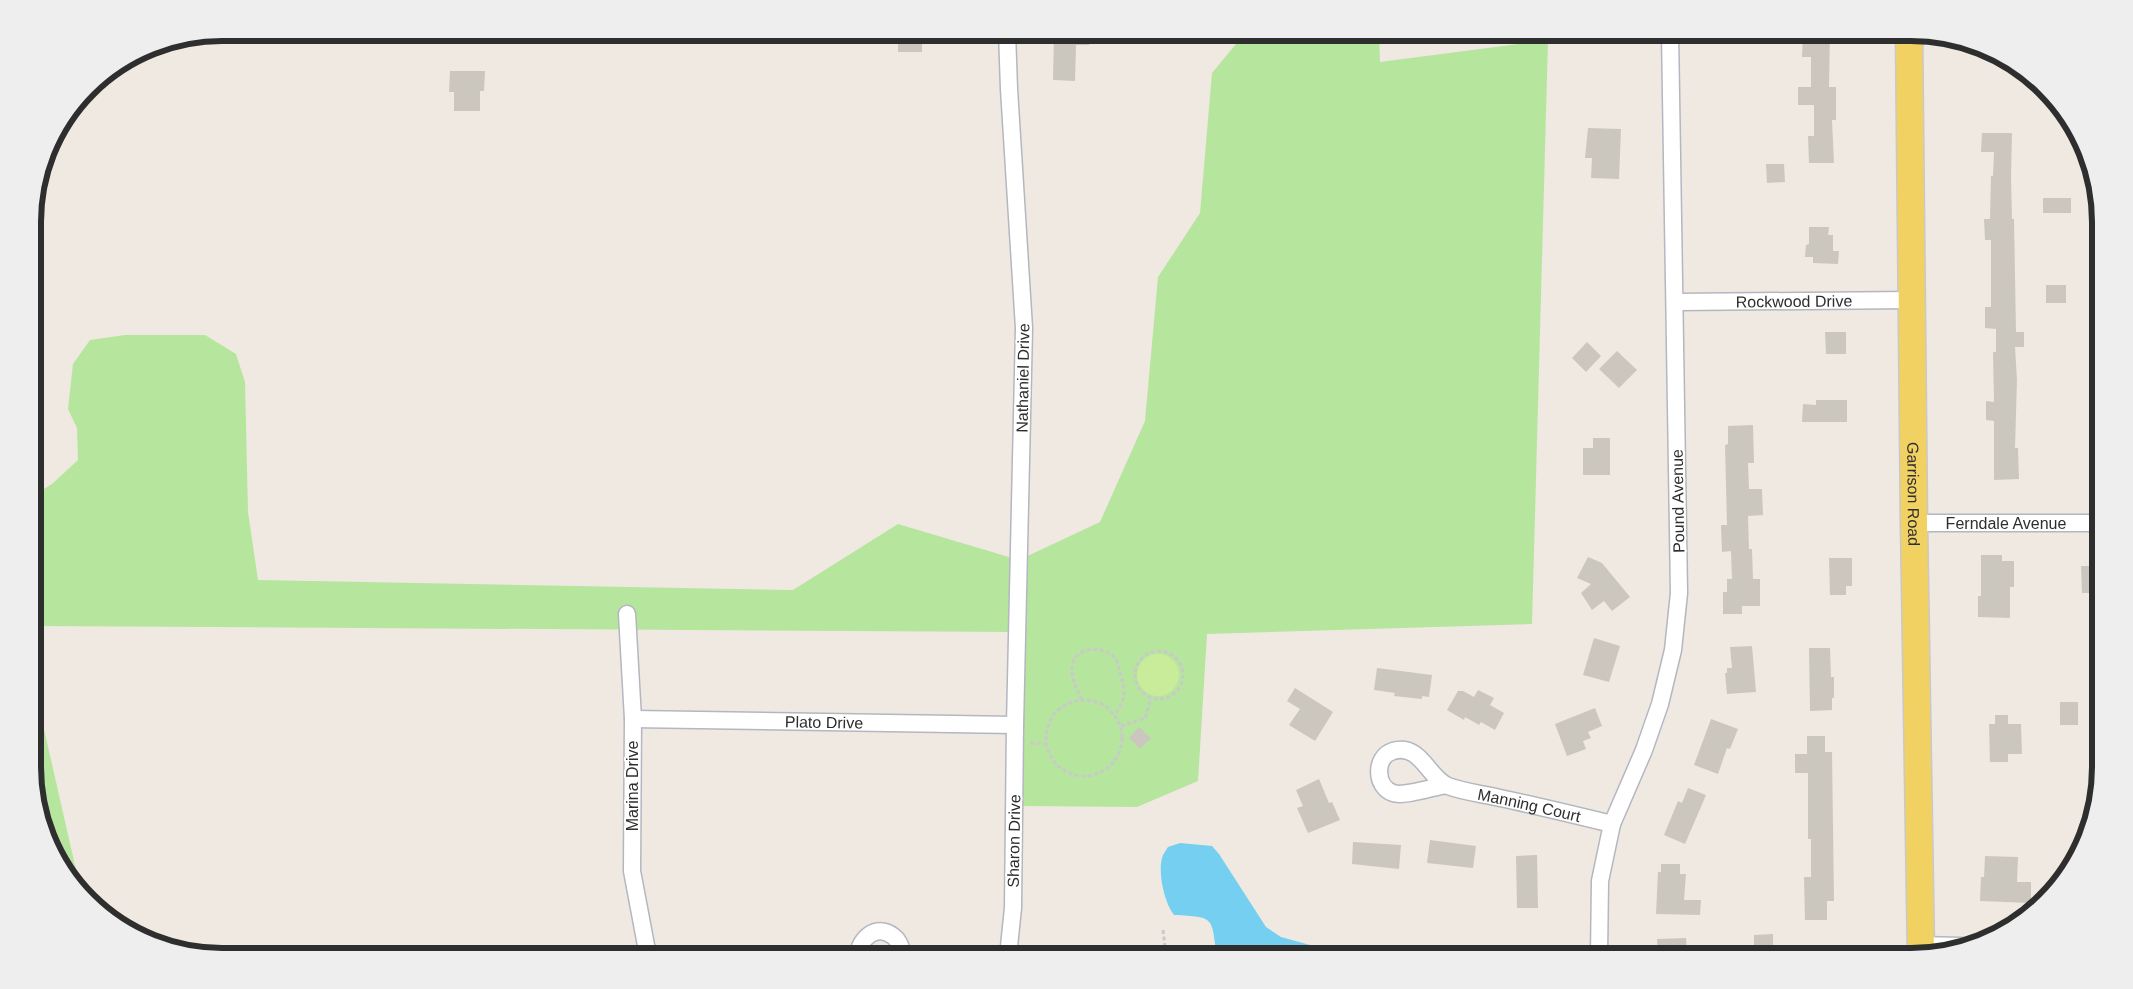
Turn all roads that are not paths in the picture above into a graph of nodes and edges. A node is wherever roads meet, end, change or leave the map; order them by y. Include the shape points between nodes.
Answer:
1 (1007, 41) edge
2 (1670, 41) edge
3 (1909, 41) edge
4 (1911, 300) junction
5 (1676, 302) junction
6 (2092, 523) edge
7 (1914, 524) junction
8 (626, 614) dead end
9 (633, 719) junction
10 (1015, 724) junction
11 (1446, 785) dead end
12 (1612, 824) junction
13 (1921, 947) edge
14 (646, 948) edge
15 (859, 948) edge
16 (901, 948) edge
17 (1009, 948) edge
18 (1599, 948) edge

1 - 10 street, Nathaniel Drive via 1024,328
2 - 5 street, Pound Avenue
3 - 4 main road, Garrison Road
4 - 5 street, Rockwood Drive
4 - 7 main road, Garrison Road
5 - 12 street, Pound Avenue via 1679,594 1673,650 1660,704 1644,750
6 - 7 street, Ferndale Avenue
7 - 13 main road, Garrison Road
8 - 9 street, Marina Drive
9 - 10 street, Plato Drive
9 - 14 street, Marina Drive via 632,871
10 - 17 street, Sharon Drive via 1013,908
11 - 12 street, Manning Court
12 - 18 street, Pound Avenue via 1600,880
15 - 16 street via 867,935 882,931 892,935

